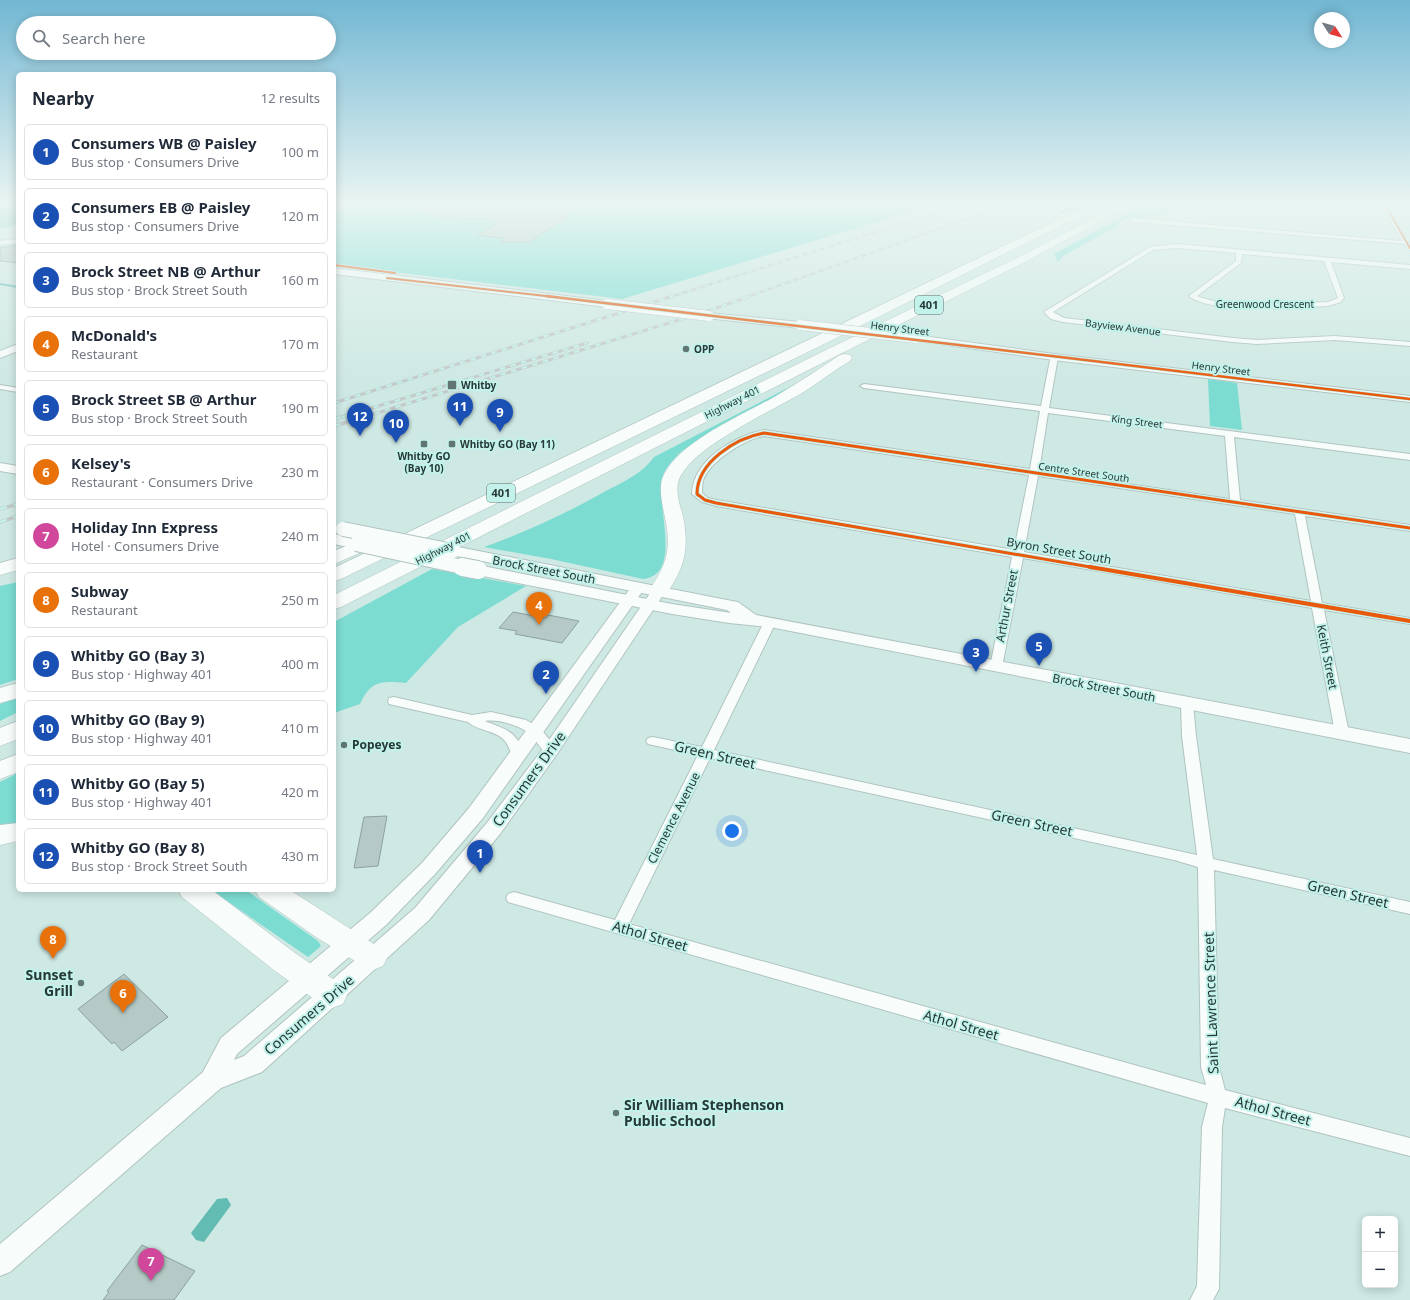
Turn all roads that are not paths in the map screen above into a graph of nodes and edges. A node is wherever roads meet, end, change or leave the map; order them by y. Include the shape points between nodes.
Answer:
1 (979, 263) edge
2 (1016, 263) edge
3 (1016, 263) edge
4 (1128, 263) edge
5 (1238, 263) edge
6 (1328, 263) edge
7 (1359, 263) edge
8 (1410, 267) edge
9 (336, 272) edge
10 (1410, 344) edge
11 (16, 348) edge
12 (0, 355) edge
13 (1054, 357) junction
14 (731, 367) dead end
15 (864, 386) dead end
16 (0, 387) edge
17 (16, 390) edge
18 (1410, 398) edge
19 (1044, 409) junction
20 (671, 411) junction
21 (1229, 433) junction
22 (0, 457) edge
23 (1410, 457) edge
24 (16, 459) edge
25 (619, 459) junction
26 (0, 467) edge
27 (16, 470) edge
28 (1033, 473) junction
29 (705, 500) joint
30 (1235, 502) junction
31 (1299, 511) junction
32 (1410, 528) edge
33 (337, 532) edge
34 (1018, 555) junction
35 (336, 557) edge
36 (16, 565) edge
37 (0, 569) edge
38 (16, 574) edge
39 (336, 574) edge
40 (0, 578) edge
41 (633, 595) junction
42 (654, 598) junction
43 (336, 602) edge
44 (1317, 605) junction
45 (336, 613) edge
46 (1410, 621) edge
47 (770, 622) junction
48 (996, 667) junction
49 (16, 691) edge
50 (0, 696) edge
51 (394, 701) dead end
52 (1187, 704) junction
53 (472, 719) junction
54 (16, 730) edge
55 (535, 731) junction
56 (1342, 733) junction
57 (0, 738) edge
58 (653, 741) dead end
59 (1410, 746) edge
60 (551, 750) junction
61 (706, 753) junction
62 (518, 754) junction
63 (16, 763) edge
64 (0, 771) edge
65 (16, 832) edge
66 (0, 835) edge
67 (1206, 862) junction
68 (195, 892) edge
69 (273, 892) edge
70 (514, 898) dead end
71 (1410, 908) edge
72 (620, 927) junction
73 (349, 944) junction
74 (373, 958) junction
75 (321, 987) junction
76 (1218, 1097) junction
77 (1410, 1147) edge
78 (0, 1262) edge
79 (1201, 1300) edge

1 - 20 highway, Highway 401 / 401
2 - 25 highway, Highway 401 / 401
3 - 42 highway via 890,331 689,455 677,469 670,484 678,551 672,571
4 - 10 street, Bayview Avenue via 1048,312 1054,318 1063,320 1233,340 1257,342 1341,338
5 - 6 street, Greenwood Crescent via 1192,296 1217,305 1328,304 1341,298
7 - 8 street
9 - 13 main road, Henry Street, bridge via 915,338
11 - 12 main road
13 - 18 main road, Henry Street
13 - 19 street, Arthur Street
14 - 20 highway
15 - 19 street, King Street
16 - 17 street
19 - 21 street, King Street
19 - 28 street, Arthur Street
20 - 35 highway via 470,496
20 - 39 highway, Highway 401 / 401
21 - 23 street, King Street
21 - 30 street
22 - 24 main road
25 - 43 highway, Highway 401 / 401
25 - 45 highway
26 - 27 main road
28 - 29 street, Centre Street South via 756,434 721,454 706,468 700,476 697,494
28 - 30 street, Centre Street South
28 - 34 street, Arthur Street
29 - 34 street, Byron Street South
30 - 31 street, Centre Street South
31 - 32 street, Centre Street South
31 - 44 street, Keith Street
33 - 41 main road, Brock Street South, bridge via 497,560
33 - 41 main road, Brock Street South, bridge via 356,544 478,570
34 - 44 street, Byron Street South
34 - 48 street, Arthur Street
36 - 37 highway
38 - 40 highway
41 - 42 main road, Brock Street South
41 - 55 main road, Consumers Drive
42 - 47 main road, Brock Street South via 728,618
42 - 60 main road, Consumers Drive
44 - 46 street, Byron Street South
44 - 56 street, Keith Street
47 - 48 main road, Brock Street South
47 - 61 street, Clemence Avenue
48 - 52 main road, Brock Street South
49 - 50 highway
51 - 53 street
52 - 56 main road, Brock Street South
52 - 67 street, Saint Lawrence Street
53 - 55 street via 491,716 521,723
53 - 62 street via 477,724 506,735
54 - 57 highway
55 - 60 street
55 - 62 main road, Consumers Drive
56 - 59 main road, Brock Street South
58 - 61 street, Green Street
60 - 74 main road, Consumers Drive via 493,829 422,914
61 - 67 street, Green Street
61 - 72 street, Clemence Avenue
62 - 73 main road, Consumers Drive via 476,813 429,868
63 - 64 highway
65 - 66 highway
67 - 71 street, Green Street
67 - 76 street, Saint Lawrence Street via 1210,1067
68 - 75 highway
69 - 73 highway
70 - 72 street, Athol Street
72 - 76 street, Athol Street
73 - 74 highway
73 - 75 main road, Consumers Drive
74 - 75 main road, Consumers Drive
75 - 78 main road, Consumers Drive via 253,1064 212,1080
76 - 77 street, Athol Street
76 - 79 street, Saint Lawrence Street via 1212,1126 1208,1289

